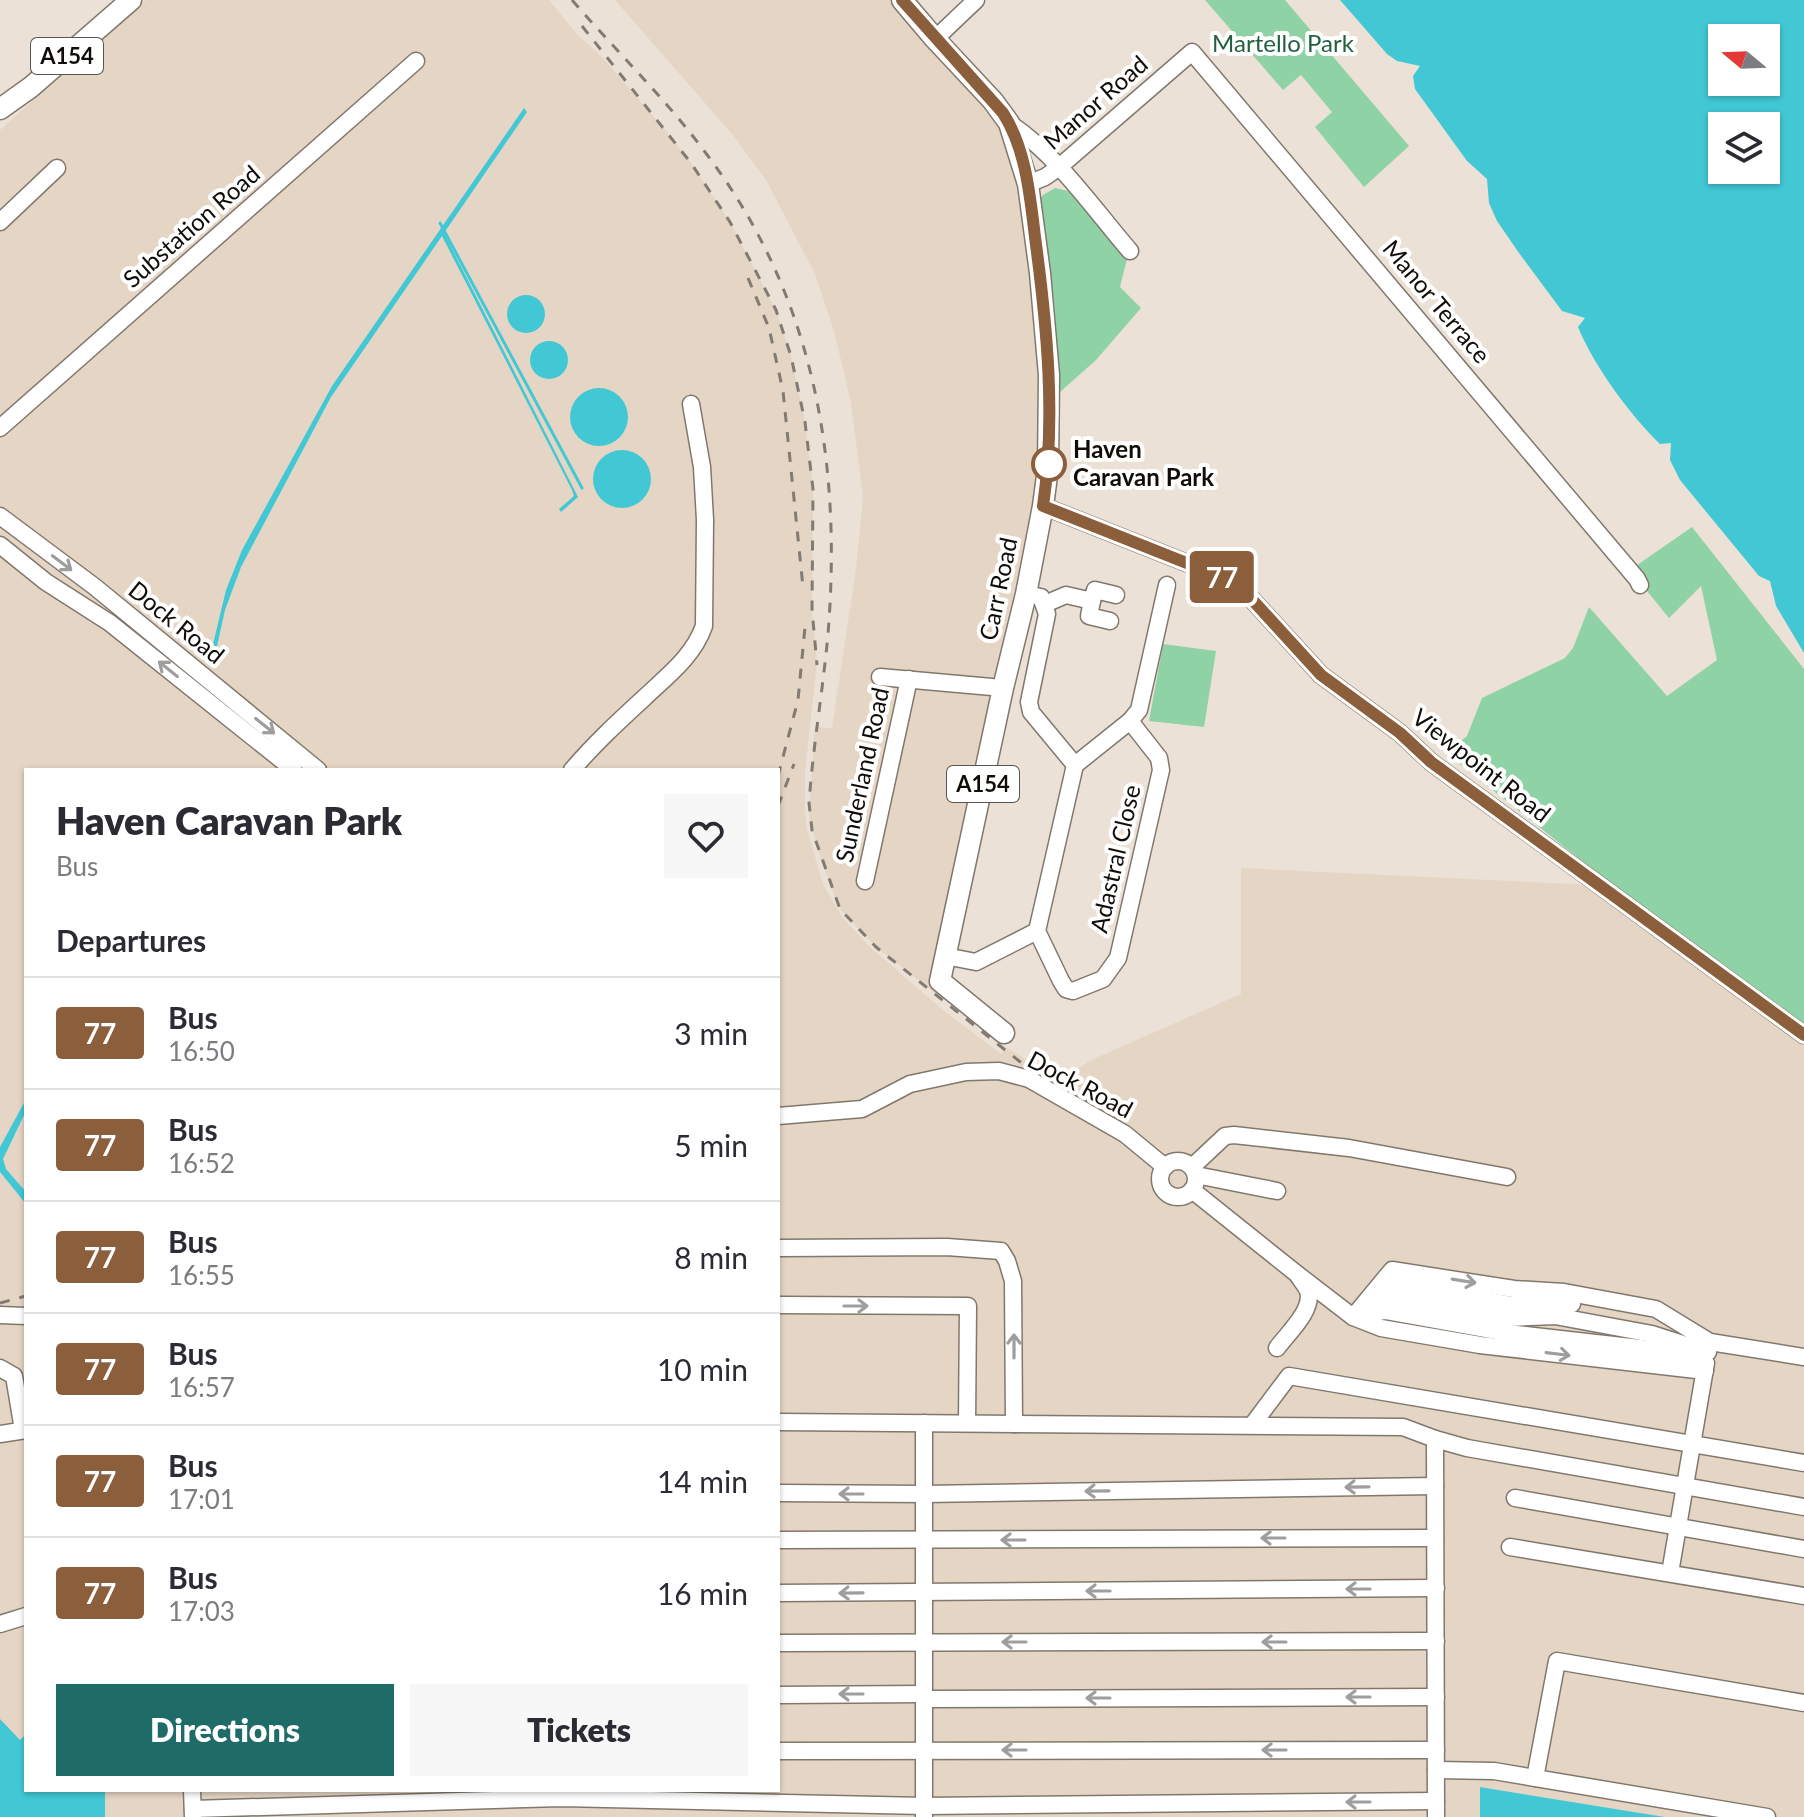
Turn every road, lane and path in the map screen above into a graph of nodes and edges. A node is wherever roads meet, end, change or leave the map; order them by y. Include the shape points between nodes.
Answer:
1 (131, 0) edge
2 (902, 0) edge
3 (976, 0) edge
4 (935, 39) junction
5 (1192, 52) joint
6 (416, 61) dead end
7 (0, 109) edge
8 (1009, 123) junction
9 (57, 168) dead end
10 (1058, 168) junction
11 (1028, 184) junction
12 (0, 222) edge
13 (1130, 251) dead end
14 (691, 404) dead end
15 (0, 428) edge
16 (1043, 506) junction
17 (0, 516) edge
18 (0, 545) edge
19 (1167, 585) dead end
20 (1640, 585) dead end
21 (1026, 594) junction
22 (1116, 595) dead end
23 (1092, 601) junction
24 (1045, 604) junction
25 (1110, 621) dead end
26 (880, 677) dead end
27 (909, 679) junction
28 (1003, 688) junction
29 (1130, 721) junction
30 (1075, 765) junction
31 (291, 768) edge
32 (316, 768) edge
33 (574, 768) edge
34 (865, 881) dead end
35 (1037, 931) junction
36 (945, 956) junction
37 (1004, 1033) dead end
38 (1804, 1035) edge
39 (780, 1116) edge
40 (1165, 1167) junction
41 (1193, 1177) junction
42 (1507, 1177) dead end
43 (1277, 1191) dead end
44 (780, 1248) edge
45 (1297, 1274) junction
46 (780, 1305) edge
47 (0, 1315) edge
48 (24, 1316) edge
49 (1353, 1317) junction
50 (1277, 1348) dead end
51 (1708, 1356) junction
52 (1804, 1357) edge
53 (0, 1368) edge
54 (780, 1422) edge
55 (924, 1423) junction
56 (967, 1423) junction
57 (1014, 1424) junction
58 (1253, 1424) junction
59 (24, 1430) edge
60 (0, 1434) edge
61 (1435, 1439) junction
62 (1693, 1444) junction
63 (1804, 1463) edge
64 (1686, 1485) junction
65 (1435, 1486) junction
66 (780, 1493) edge
67 (924, 1494) junction
68 (1515, 1498) dead end
69 (1804, 1507) edge
70 (1678, 1528) junction
71 (1435, 1538) junction
72 (780, 1540) edge
73 (924, 1540) junction
74 (1510, 1547) dead end
75 (1804, 1549) edge
76 (1670, 1573) junction
77 (1436, 1588) junction
78 (924, 1592) junction
79 (780, 1593) edge
80 (1804, 1596) edge
81 (24, 1617) edge
82 (0, 1624) edge
83 (1436, 1641) junction
84 (780, 1643) edge
85 (924, 1643) junction
86 (780, 1695) edge
87 (924, 1696) junction
88 (1436, 1697) junction
89 (1804, 1703) edge
90 (924, 1750) junction
91 (1436, 1750) junction
92 (780, 1751) edge
93 (1436, 1770) junction
94 (1535, 1778) junction
95 (192, 1792) edge
96 (1436, 1809) edge
97 (924, 1811) edge
98 (193, 1813) edge
99 (1767, 1817) edge

1 - 7 main road, A154
2 - 4 main road, A154
3 - 4 street
4 - 8 main road, A154
5 - 10 street, Manor Road
5 - 20 street, Manor Terrace
6 - 15 street, Substation Road
8 - 10 street
8 - 11 main road, Carr Road / A154
9 - 12 street
10 - 11 street, Manor Road
10 - 13 street
11 - 16 main road, Carr Road / A154 via 1049,375
14 - 33 street via 704,494 704,626 684,660
16 - 21 main road, Carr Road / A154
16 - 38 street, Viewpoint Road via 1237,583 1333,685
17 -> 32 street, Dock Road
31 -> 18 street, Dock Road via 110,623
19 - 29 street via 1139,710
21 - 24 street via 1041,597
21 - 28 main road, Carr Road / A154
22 - 23 street via 1095,590
23 - 24 street via 1066,595
23 - 25 street via 1089,616
24 - 30 street via 1029,702 1031,712
26 - 27 street
27 - 28 street
27 - 34 street, Sunderland Road
28 - 36 main road, Carr Road / A154
29 - 30 street
29 - 35 street, Adastral Close via 1159,758 1161,770 1118,958 1103,979 1086,988 1066,989
30 - 35 street
35 - 36 street via 976,962
36 - 37 main road, Carr Road / A154 via 940,981
39 - 40 street, Dock Road via 862,1109 910,1084 999,1071 1029,1079 1125,1134
40 - 41 street via 1176,1161
40 - 41 street via 1161,1180 1176,1196 1187,1194
41 - 42 street via 1225,1136 1234,1135 1349,1148
41 - 43 street
41 - 45 street
57 -> 44 street via 1013,1281 1001,1251
45 - 49 street
45 - 50 street via 1308,1291 1308,1303
46 -> 56 street via 968,1306
47 - 48 street
49 -> 51 street via 1381,1328 1480,1345
49 - 51 street via 1385,1311 1507,1333
49 -> 51 street via 1391,1283 1512,1305 1560,1302 1655,1319
51 - 52 street
51 - 62 street
53 - 59 street via 14,1376
54 - 55 street
55 - 56 street
55 - 67 street
56 - 57 street
57 - 58 street
58 - 61 street via 1403,1427
58 - 62 street via 1289,1376
59 - 60 street
61 - 64 street
61 - 65 street
62 - 63 street
62 - 64 street
64 - 69 street
64 - 70 street
65 -> 67 street
65 - 71 street
67 -> 66 street
67 - 73 street
68 - 70 street
70 - 75 street
70 - 76 street
71 -> 73 street
71 - 77 street
72 - 73 street
73 - 78 street
74 - 76 street
76 - 80 street
77 -> 78 street
77 - 83 street
78 -> 79 street
78 - 85 street
81 - 82 street
83 -> 85 street
83 - 88 street
84 - 85 street
85 - 87 street
87 -> 86 street
88 -> 87 street
87 - 90 street
88 - 91 street
89 - 94 street via 1557,1661
91 -> 90 street
90 - 92 street
90 - 97 street
91 - 93 street
93 - 94 street
93 - 96 street
94 - 99 street
95 - 98 street
96 -> 97 street
97 - 98 street via 561,1798

